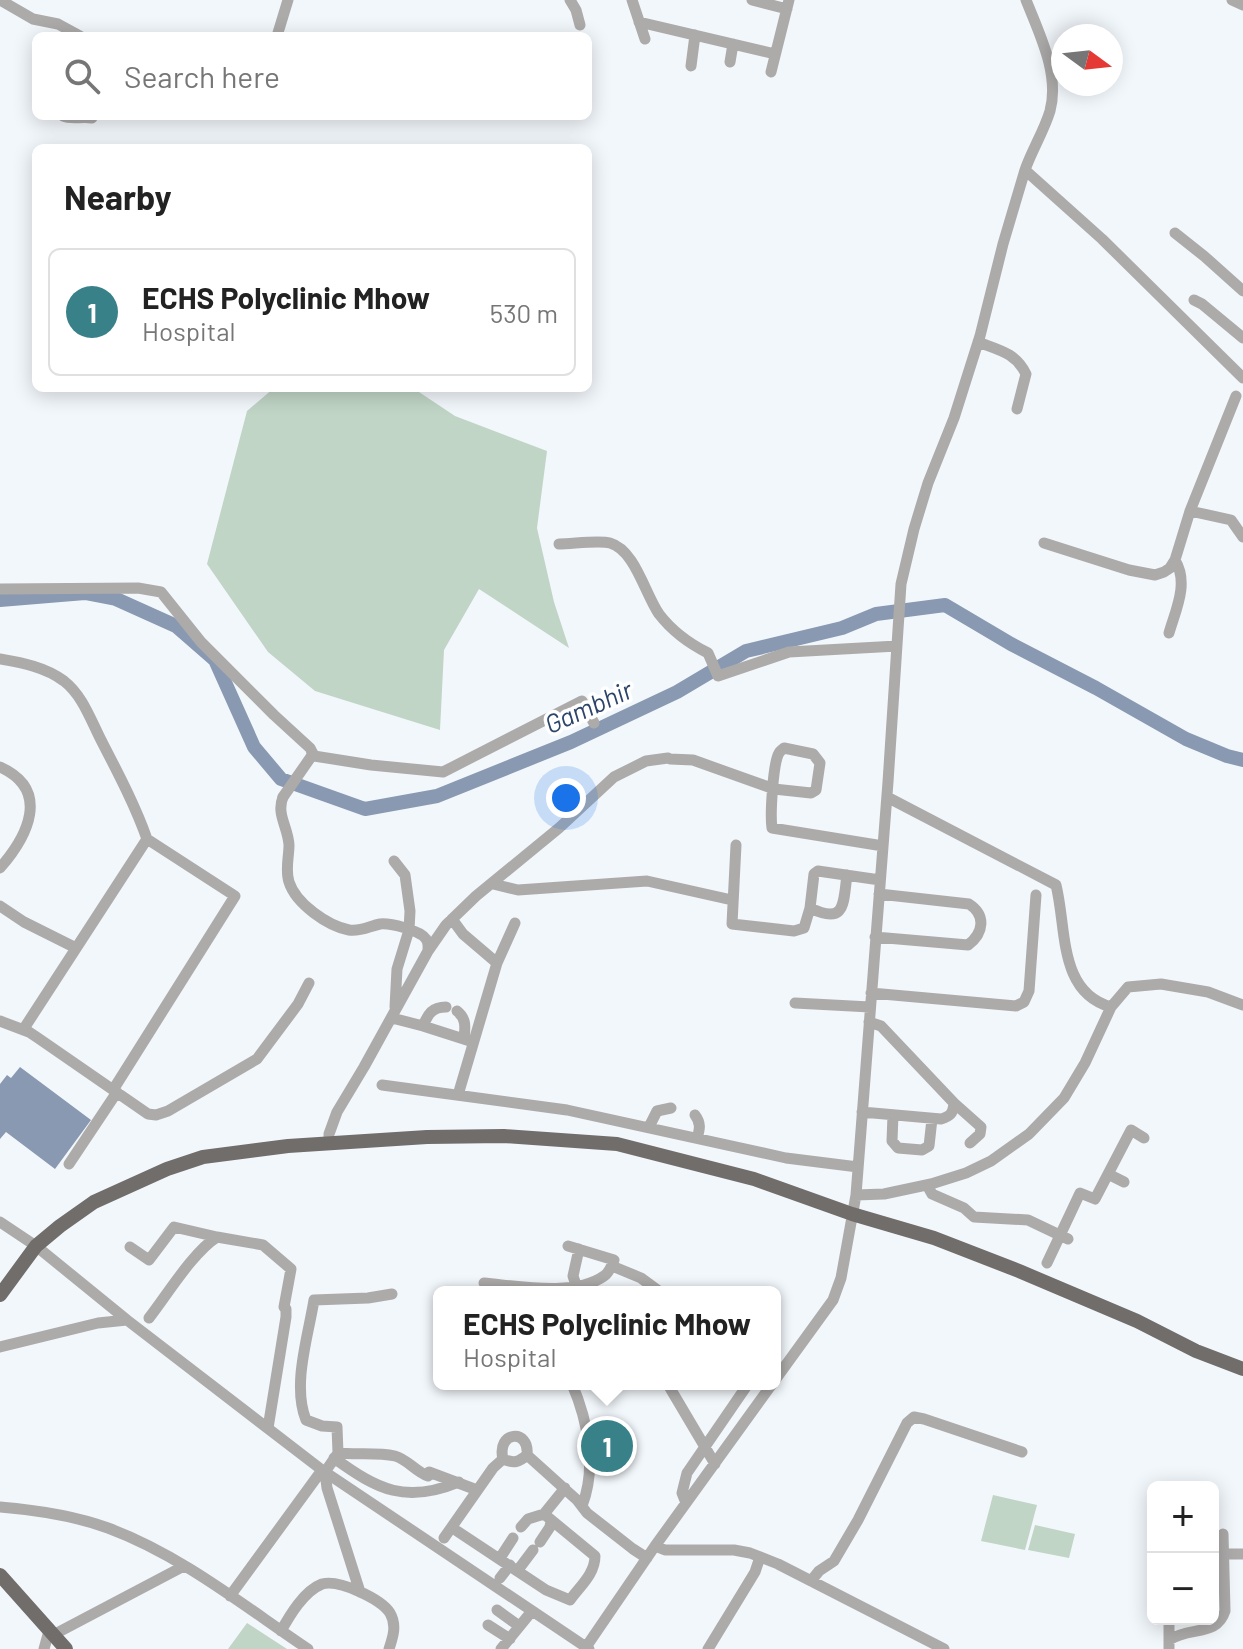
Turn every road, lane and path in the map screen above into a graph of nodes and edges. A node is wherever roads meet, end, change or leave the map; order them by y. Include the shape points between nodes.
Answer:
1 (0, 0) edge
2 (288, 0) edge
3 (570, 0) edge
4 (632, 0) edge
5 (752, 0) edge
6 (1026, 0) edge
7 (1232, 0) edge
8 (788, 4) edge
9 (1243, 5) edge
10 (639, 22) junction
11 (580, 25) dead end
12 (73, 32) edge
13 (278, 32) edge
14 (695, 35) junction
15 (645, 39) dead end
16 (733, 44) junction
17 (775, 54) junction
18 (730, 62) dead end
19 (691, 66) dead end
20 (771, 72) dead end
21 (1025, 170) junction
22 (1175, 233) dead end
23 (1243, 291) edge
24 (1194, 300) dead end
25 (1243, 338) edge
26 (978, 342) junction
27 (1243, 378) edge
28 (1240, 398) edge
29 (1017, 409) dead end
30 (1190, 511) junction
31 (1243, 537) edge
32 (1044, 543) dead end
33 (559, 544) dead end
34 (1175, 560) junction
35 (0, 589) edge
36 (1169, 633) dead end
37 (897, 646) junction
38 (0, 659) edge
39 (594, 723) dead end
40 (313, 754) dead end
41 (0, 767) edge
42 (774, 789) junction
43 (887, 797) junction
44 (147, 839) junction
45 (736, 845) dead end
46 (883, 846) junction
47 (394, 861) dead end
48 (0, 868) edge
49 (847, 875) junction
50 (880, 880) junction
51 (493, 884) junction
52 (879, 894) junction
53 (1036, 895) dead end
54 (732, 900) junction
55 (0, 906) edge
56 (810, 908) junction
57 (452, 919) junction
58 (515, 923) dead end
59 (409, 930) junction
60 (875, 937) junction
61 (76, 948) junction
62 (428, 951) junction
63 (497, 963) junction
64 (309, 983) dead end
65 (871, 993) junction
66 (795, 1003) dead end
67 (1243, 1005) edge
68 (870, 1007) junction
69 (1111, 1007) junction
70 (393, 1015) junction
71 (0, 1021) edge
72 (869, 1022) junction
73 (423, 1026) junction
74 (23, 1030) junction
75 (468, 1041) junction
76 (382, 1085) dead end
77 (115, 1091) junction
78 (458, 1095) junction
79 (954, 1103) junction
80 (671, 1108) dead end
81 (862, 1112) junction
82 (695, 1115) dead end
83 (893, 1115) junction
84 (932, 1119) junction
85 (649, 1127) junction
86 (697, 1138) junction
87 (1144, 1138) dead end
88 (970, 1143) dead end
89 (329, 1144) junction
90 (69, 1164) dead end
91 (858, 1167) junction
92 (1108, 1174) junction
93 (1124, 1182) dead end
94 (927, 1185) junction
95 (856, 1195) junction
96 (852, 1214) junction
97 (0, 1222) edge
98 (217, 1237) junction
99 (1064, 1237) junction
100 (36, 1246) junction
101 (130, 1247) dead end
102 (1047, 1263) dead end
103 (612, 1266) junction
104 (484, 1283) dead end
105 (523, 1286) edge
106 (577, 1286) edge
107 (585, 1286) edge
108 (652, 1286) edge
109 (392, 1294) dead end
110 (0, 1295) edge
111 (149, 1318) dead end
112 (127, 1320) junction
113 (0, 1347) edge
114 (1243, 1369) edge
115 (781, 1372) edge
116 (574, 1390) edge
117 (671, 1390) edge
118 (744, 1390) edge
119 (768, 1390) edge
120 (268, 1428) junction
121 (704, 1446) junction
122 (1022, 1452) dead end
123 (527, 1455) junction
124 (336, 1456) junction
125 (503, 1459) junction
126 (715, 1464) junction
127 (324, 1471) junction
128 (459, 1482) junction
129 (565, 1488) junction
130 (477, 1490) junction
131 (686, 1503) junction
132 (1, 1506) edge
133 (582, 1506) junction
134 (548, 1517) junction
135 (521, 1527) dead end
136 (457, 1531) dead end
137 (1223, 1534) dead end
138 (444, 1538) dead end
139 (513, 1538) dead end
140 (655, 1546) junction
141 (1224, 1554) junction
142 (1243, 1554) edge
143 (760, 1557) junction
144 (647, 1558) junction
145 (509, 1564) junction
146 (184, 1566) junction
147 (0, 1575) edge
148 (500, 1578) dead end
149 (811, 1581) junction
150 (360, 1592) junction
151 (230, 1596) junction
152 (497, 1610) dead end
153 (532, 1611) junction
154 (488, 1625) dead end
155 (519, 1626) junction
156 (281, 1631) junction
157 (51, 1633) junction
158 (510, 1639) junction
159 (1169, 1644) edge
160 (580, 1647) edge
161 (44, 1649) edge
162 (66, 1649) edge
163 (308, 1649) edge
164 (389, 1649) edge
165 (501, 1649) edge
166 (708, 1649) edge
167 (944, 1649) edge

1 - 12 street via 33,19
2 - 13 street
3 - 11 street
4 - 10 street
5 - 8 street
6 - 21 street via 1046,52 1053,91
7 - 9 street
8 - 17 street
10 - 14 street
10 - 15 street
14 - 16 street
14 - 19 street
16 - 17 street
16 - 18 street
17 - 20 street
21 - 26 street
21 - 27 street
22 - 23 street
24 - 25 street
26 - 29 street via 1021,363 1026,374
26 - 37 street via 914,529 901,584
27 - 28 street
28 - 30 street
30 - 31 street via 1231,520
30 - 34 street
32 - 34 street via 1155,575
33 - 37 street via 606,541 626,554 660,614 690,644 708,653 718,676 789,652
34 - 36 street via 1182,592
35 - 39 street via 161,592 201,642 314,756 443,772 582,701
37 - 43 street
38 - 44 street via 44,670 72,688
40 - 59 street, bridge via 279,809 287,834 290,884 302,904 330,925 349,930 383,923
41 - 48 street via 25,786 31,814 17,848
42 - 42 street via 778,754 784,748 813,754 820,763 811,793
42 - 46 street via 772,828
42 - 51 street via 693,760 646,761 614,777
43 - 46 street
43 - 69 street via 1056,885 1074,977 1083,992
44 - 61 street
44 - 77 street via 235,896
45 - 54 street
46 - 50 street
47 - 59 street via 405,875
49 - 50 street
49 - 56 street via 814,874
49 - 56 street via 838,913
50 - 52 street
51 - 54 street via 518,890 647,881
51 - 57 street
52 - 60 street
52 - 60 street via 969,904 981,916 981,925 968,945
53 - 65 street via 1024,1002 1016,1006
54 - 56 street via 732,924 794,931 804,928
55 - 61 street
57 - 62 street
57 - 63 street
58 - 63 street
59 - 62 street via 424,936
59 - 70 street via 397,969
60 - 65 street
61 - 74 street
62 - 70 street
63 - 75 street
64 - 77 street via 257,1059 188,1100 156,1115
65 - 68 street
66 - 68 street
67 - 69 street via 1161,984 1128,987
68 - 72 street
69 - 94 street via 1064,1098 1029,1134 991,1161
70 - 73 street
70 - 89 street via 337,1112
71 - 74 street
72 - 79 street via 881,1026
72 - 81 street
73 - 75 street
73 - 75 street via 437,1007 452,1009 465,1020
74 - 77 street
75 - 78 street
76 - 78 street
77 - 90 street
78 - 85 street
79 - 84 street via 949,1117
79 - 88 street via 981,1127
80 - 85 street via 657,1111
81 - 83 street
81 - 91 street
82 - 86 street
83 - 84 street
83 - 84 street via 892,1141 898,1148 929,1146
85 - 86 street
86 - 91 street
87 - 92 street via 1131,1130
89 - 96 main road via 504,1136 617,1144 754,1179
89 - 100 main road via 203,1157 167,1169 94,1202
91 - 95 street
92 - 93 street
92 - 99 street via 1095,1199 1080,1193
94 - 95 street
94 - 99 street via 932,1194 974,1217 1028,1220
95 - 96 street
96 - 114 main road via 1019,1271
96 - 115 street via 833,1300
97 - 100 street
98 - 101 street via 174,1227 149,1260
98 - 111 street
98 - 120 street via 263,1245 291,1269
99 - 102 street
100 - 110 main road
100 - 112 street
103 - 106 street via 614,1260 574,1247
103 - 107 street
103 - 108 street
104 - 105 street
109 - 124 street via 314,1300 300,1406 306,1420 337,1427
112 - 113 street
112 - 120 street
116 - 133 street via 588,1440 590,1471
117 - 121 street
118 - 121 street
119 - 126 street
120 - 127 street
121 - 126 street
121 - 131 street via 683,1484
122 - 149 street via 914,1417 834,1561
123 - 125 street via 512,1463
123 - 125 street via 525,1442 511,1437 502,1446
123 - 129 street
124 - 127 street
124 - 128 street via 397,1456 421,1473
124 - 128 street via 395,1492 420,1493
125 - 130 street
126 - 131 street
127 - 150 street
127 - 151 street
127 - 153 street
128 - 130 street
129 - 133 street
129 - 134 street
130 - 138 street
131 - 140 street
132 - 146 street via 106,1528
133 - 144 street
134 - 135 street via 528,1519
134 - 145 street via 550,1527 524,1565
134 - 145 street via 595,1556 592,1572 570,1600
136 - 145 street
137 - 141 street
139 - 145 street
140 - 143 street via 734,1550
140 - 144 street
141 - 142 street
141 - 159 street via 1223,1619 1209,1629 1184,1632
143 - 149 street
143 - 166 street
144 - 160 street
145 - 148 street
146 - 151 street
146 - 157 street
147 - 157 main road
149 - 167 street
150 - 156 street via 339,1584 321,1585
150 - 164 street via 389,1610 394,1634
151 - 156 street
152 - 155 street
153 - 155 street
153 - 160 street
154 - 158 street
155 - 158 street
156 - 163 street
157 - 161 street
157 - 162 main road
158 - 165 street

